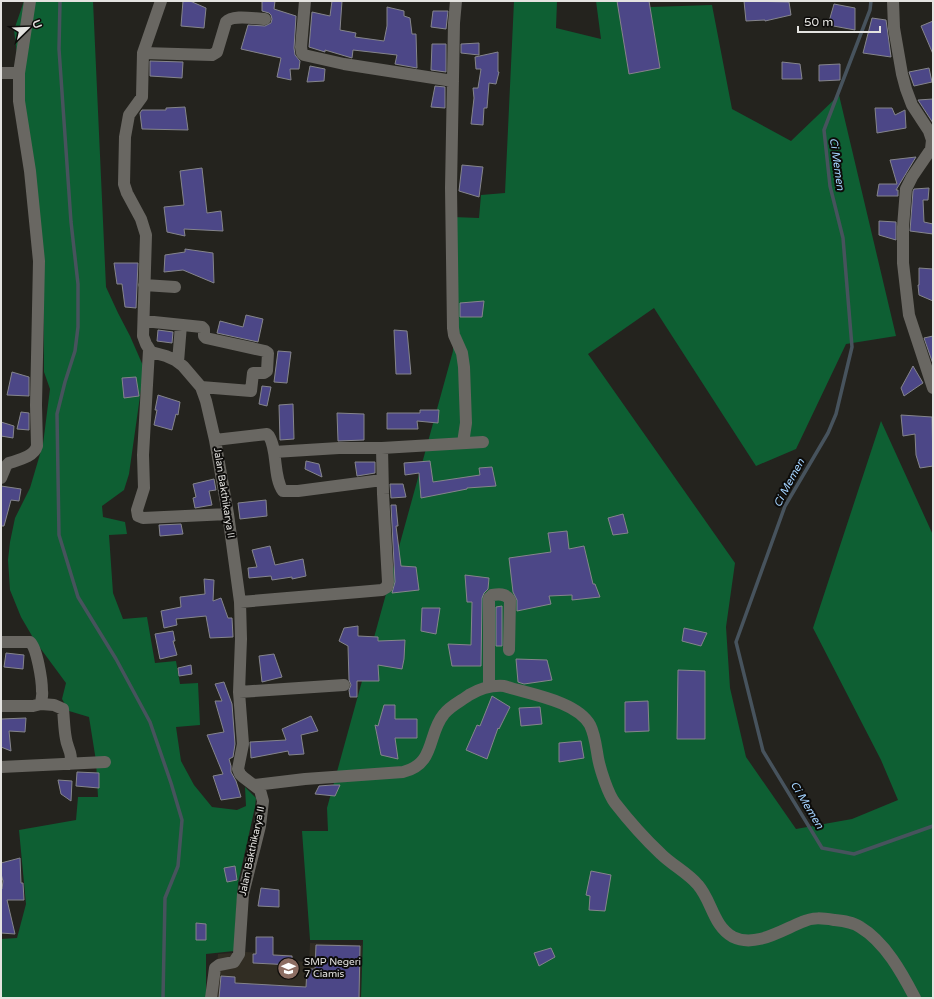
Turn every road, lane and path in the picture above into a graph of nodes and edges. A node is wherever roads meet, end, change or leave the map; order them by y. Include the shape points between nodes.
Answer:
1 (30, 1) edge
2 (161, 1) edge
3 (305, 1) edge
4 (456, 1) edge
5 (893, 1) edge
6 (265, 19) dead end
7 (143, 53) junction
8 (1, 72) edge
9 (19, 73) junction
10 (453, 81) junction
11 (144, 286) junction
12 (175, 287) dead end
13 (144, 320) junction
14 (181, 325) junction
15 (149, 350) junction
16 (178, 362) junction
17 (201, 387) junction
18 (933, 388) edge
19 (215, 440) junction
20 (483, 442) dead end
21 (463, 443) junction
22 (382, 448) junction
23 (274, 452) junction
24 (1, 478) edge
25 (382, 480) junction
26 (228, 514) junction
27 (240, 602) junction
28 (1, 642) edge
29 (510, 650) dead end
30 (344, 685) dead end
31 (489, 686) junction
32 (239, 692) junction
33 (41, 704) junction
34 (1, 706) edge
35 (105, 762) dead end
36 (69, 764) junction
37 (1, 767) edge
38 (255, 786) junction
39 (211, 998) edge
40 (915, 998) edge

1 - 9 street
2 - 7 street
3 - 10 street via 301,50 307,57
4 - 10 street
5 - 18 street via 895,34 906,89 932,140 931,149 906,190 903,263 909,316
6 - 7 street via 228,19 217,52 212,55
7 - 11 street via 143,94 129,115 126,129 124,184 145,229
8 - 9 street
9 - 24 street via 19,101 30,171 39,261 36,446 32,455 9,463
10 - 21 street via 452,328 462,353 464,367 466,423
11 - 12 street
11 - 13 street
13 - 14 street
13 - 15 street via 144,338
14 - 16 street
14 - 17 street via 203,328 206,338 269,354 267,371 252,373 251,391
15 - 16 street, Jalan Bakthikarya II
15 - 26 street via 142,455 144,488 138,516 143,518
16 - 17 street, Jalan Bakthikarya II
17 - 19 street, Jalan Bakthikarya II
19 - 23 street via 267,434
19 - 26 street, Jalan Bakthikarya II
20 - 21 street
21 - 22 street
22 - 23 street
22 - 25 street
23 - 25 street via 279,485 283,491
25 - 27 street via 388,584 386,588
26 - 27 street, Jalan Bakthikarya II
27 - 32 street, Jalan Bakthikarya II
28 - 33 street via 33,644 43,692
29 - 31 street via 510,600 504,594 492,595 489,598
30 - 32 street
31 - 38 street via 472,693 444,714 438,723 429,751 423,761 411,770
31 - 40 street via 504,686 570,706 585,718 590,726 600,767 613,801 661,855 698,884 707,897 717,922 734,938 750,940 766,937 816,918 853,924 879,943
32 - 38 street, Jalan Bakthikarya II via 243,744 238,769 240,774
33 - 34 street
33 - 36 street via 54,704 63,709 66,740 71,753
35 - 36 street
36 - 37 street
38 - 39 street, Jalan Bakthikarya II via 261,793 263,806 243,894 239,954 234,962 215,968

